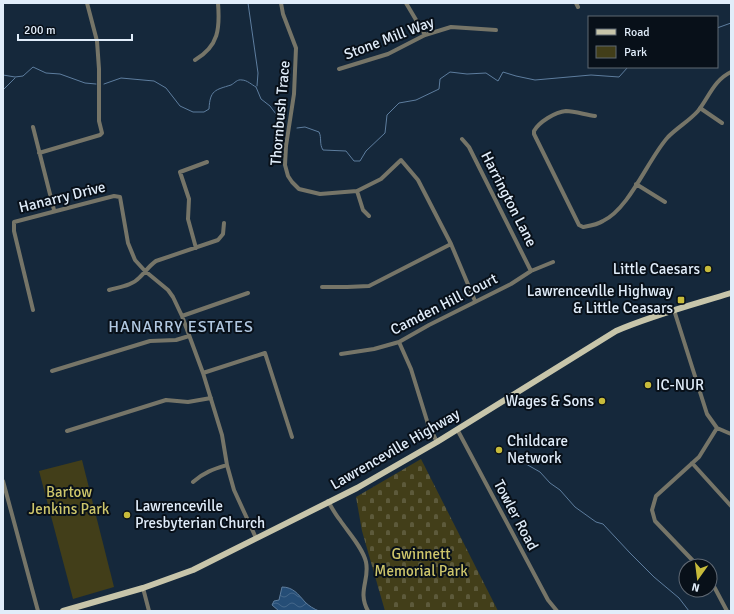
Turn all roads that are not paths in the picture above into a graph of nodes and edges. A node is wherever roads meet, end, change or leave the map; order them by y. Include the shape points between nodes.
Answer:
1 (87, 3) edge
2 (218, 3) edge
3 (281, 3) edge
4 (406, 3) edge
5 (496, 30) dead end
6 (425, 35) junction
7 (195, 60) dead end
8 (339, 70) dead end
9 (731, 72) edge
10 (700, 108) junction
11 (595, 116) dead end
12 (722, 123) dead end
13 (33, 127) dead end
14 (462, 139) dead end
15 (39, 153) junction
16 (207, 162) dead end
17 (636, 184) junction
18 (357, 191) junction
19 (665, 202) dead end
20 (54, 210) junction
21 (368, 216) dead end
22 (224, 223) dead end
23 (451, 244) junction
24 (196, 248) junction
25 (553, 262) dead end
26 (145, 271) junction
27 (531, 271) junction
28 (322, 287) dead end
29 (109, 290) dead end
30 (248, 293) dead end
31 (731, 293) edge
32 (475, 301) junction
33 (33, 310) dead end
34 (674, 310) junction
35 (182, 316) junction
36 (189, 336) junction
37 (399, 342) junction
38 (341, 354) dead end
39 (52, 371) dead end
40 (203, 373) junction
41 (211, 398) junction
42 (716, 428) junction
43 (457, 430) junction
44 (67, 431) dead end
45 (731, 434) edge
46 (292, 437) dead end
47 (437, 442) junction
48 (692, 463) junction
49 (227, 465) junction
50 (3, 481) edge
51 (193, 482) dead end
52 (328, 501) junction
53 (731, 506) edge
54 (256, 538) junction
55 (690, 558) edge
56 (143, 588) junction
57 (718, 595) edge
58 (38, 611) edge
59 (63, 611) edge
60 (149, 611) edge
61 (368, 611) edge
62 (557, 611) edge
63 (726, 611) edge

1 - 15 street via 97,41 99,121 102,131 100,135
2 - 7 street via 219,23 216,36 210,47
3 - 18 street, Thornbush Trace via 296,48 294,94 286,146 285,166 288,176 299,189 308,192 320,194
4 - 6 street
5 - 6 street, Stone Mill Way via 451,27
6 - 8 street, Stone Mill Way via 388,54
9 - 10 street via 712,87
10 - 12 street
10 - 17 street via 691,120 668,138
11 - 17 street via 566,111 556,114 534,131 579,225 583,227 603,222 614,214
13 - 15 street
14 - 27 street, Harrington Lane via 469,146
15 - 20 street
16 - 24 street via 180,172 189,199 188,219
17 - 19 street
18 - 21 street via 363,210
18 - 23 street, Thornbush Trace via 381,178 401,160 418,180
20 - 26 street, Hanarry Drive via 114,196 120,197 131,252
20 - 33 street, Hanarry Drive via 14,222
22 - 24 street via 223,234 218,240
23 - 28 street via 370,286
23 - 32 street, Thornbush Trace
24 - 26 street via 156,261
25 - 27 street, Camden Hill Court
26 - 29 street via 132,283
26 - 35 street, Hanarry Drive via 168,290
27 - 32 street, Camden Hill Court via 511,284
30 - 35 street
31 - 34 main road, Lawrenceville Highway
32 - 37 street, Camden Hill Court
34 - 42 street via 707,414
34 - 43 main road, Lawrenceville Highway via 616,332
35 - 36 street, Hanarry Drive
36 - 39 street via 176,340 150,341
36 - 40 street, Hanarry Drive
37 - 38 street, Camden Hill Court
37 - 47 street via 411,369 428,424
40 - 41 street, Hanarry Drive
40 - 46 street via 265,353
41 - 44 street via 188,402 166,400
41 - 49 street, Hanarry Drive via 222,435
42 - 45 street
42 - 48 street via 699,457
43 - 47 main road, Lawrenceville Highway
43 - 62 street, Towler Road via 548,600
47 - 52 main road, Lawrenceville Highway via 384,474
48 - 53 street
48 - 55 street via 656,496 652,510 655,521
49 - 51 street via 210,470
49 - 54 street, Hanarry Drive via 234,490
50 - 58 street
52 - 54 main road, Lawrenceville Highway
52 - 61 street via 367,563 363,591
54 - 56 main road, Lawrenceville Highway via 193,570
56 - 59 main road, Lawrenceville Highway
56 - 60 street
57 - 63 street

